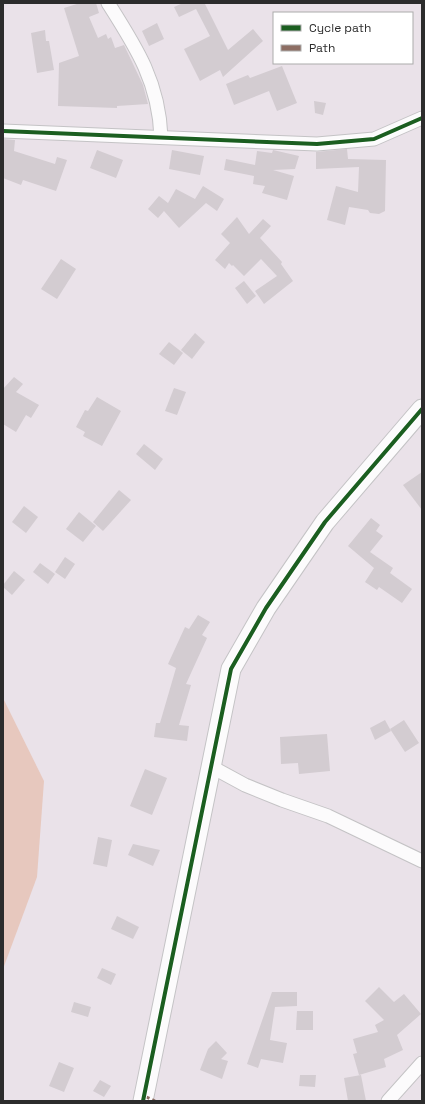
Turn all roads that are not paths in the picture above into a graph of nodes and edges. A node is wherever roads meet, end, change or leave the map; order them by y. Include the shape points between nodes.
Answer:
1 (108, 3) edge
2 (422, 118) edge
3 (3, 131) edge
4 (162, 137) junction
5 (422, 409) edge
6 (210, 766) junction
7 (422, 861) edge
8 (422, 1063) edge
9 (143, 1101) edge
10 (388, 1101) edge

1 - 4 street via 136,47 150,79 160,116
2 - 4 street via 374,139 348,143 310,144
3 - 4 street
5 - 6 street via 325,522 266,608 231,669
6 - 7 street via 282,800 328,816
6 - 9 street
8 - 10 street

